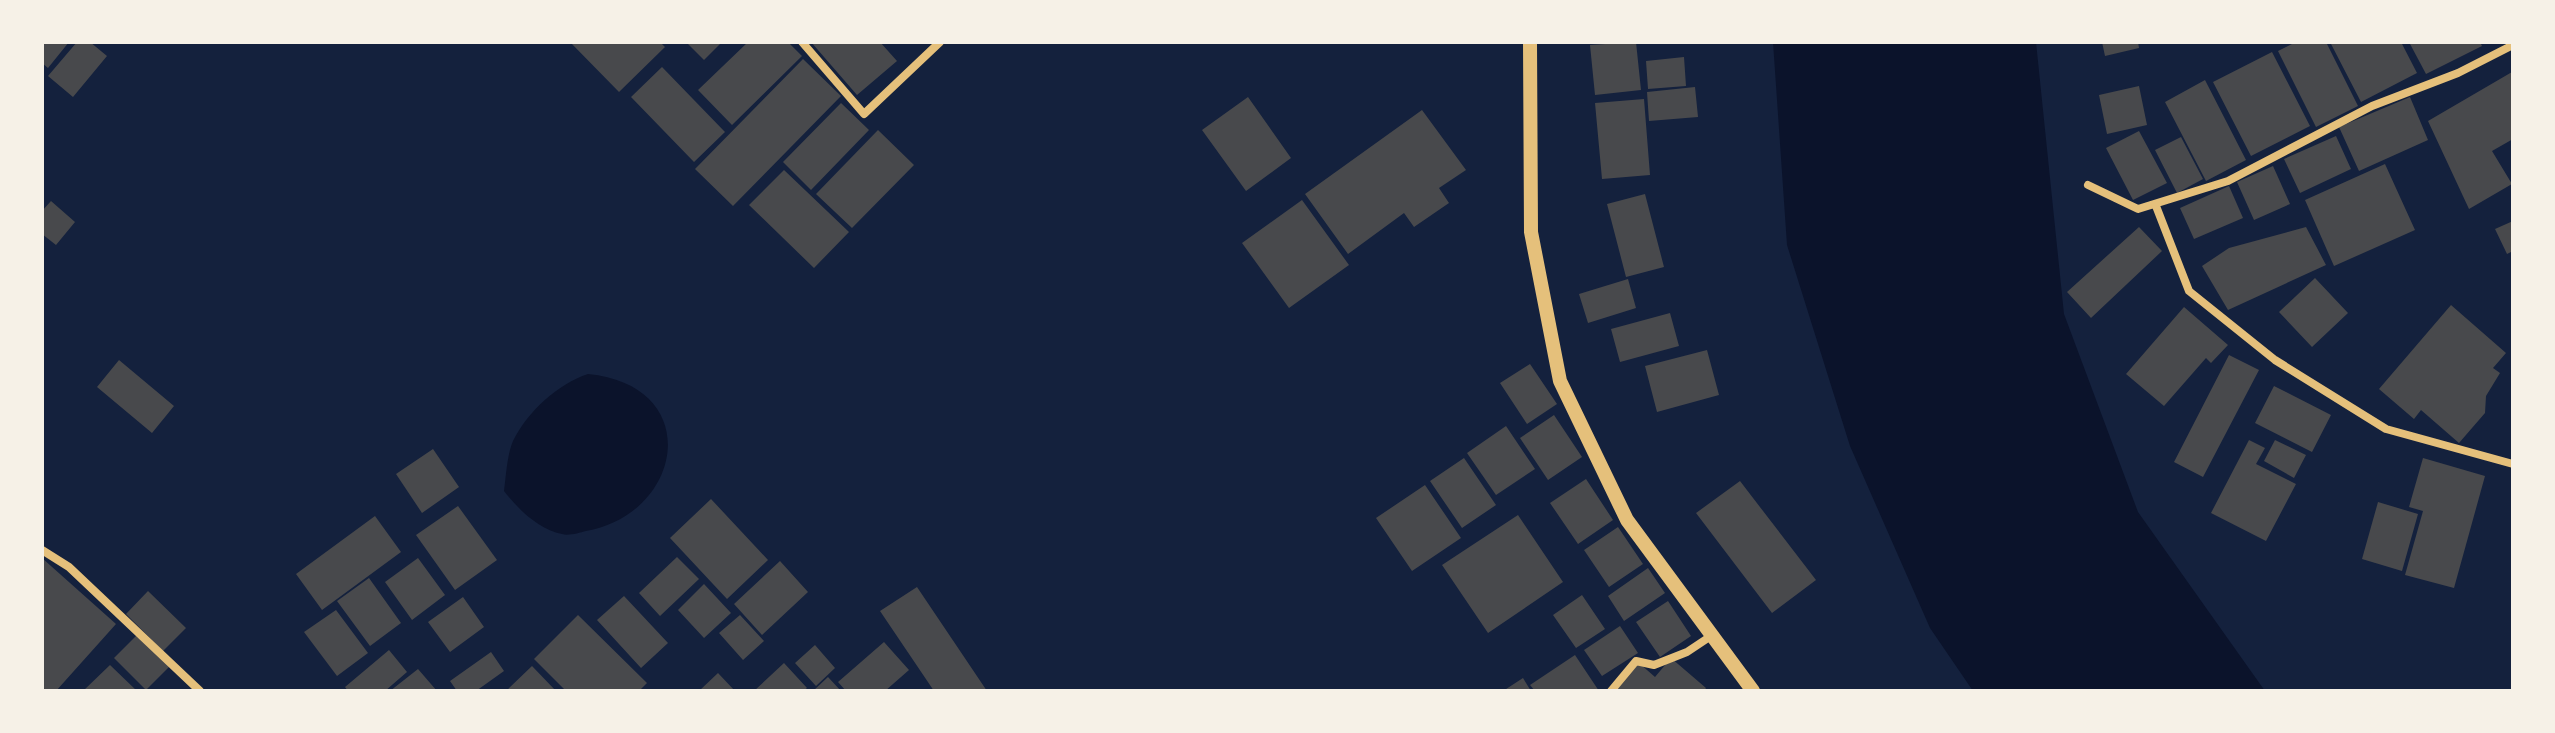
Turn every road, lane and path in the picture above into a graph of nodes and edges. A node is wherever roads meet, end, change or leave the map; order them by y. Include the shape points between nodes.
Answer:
1 (802, 42) edge
2 (940, 42) edge
3 (1530, 42) edge
4 (2513, 45) edge
5 (2088, 185) dead end
6 (2156, 206) junction
7 (2513, 464) edge
8 (42, 550) edge
9 (1711, 636) junction
10 (200, 691) edge
11 (1611, 691) edge
12 (1753, 691) edge

1 - 2 street via 864,114
3 - 9 street via 1531,232 1560,381 1627,520
4 - 6 street via 2372,106 2228,181
5 - 6 street via 2138,209
6 - 7 street via 2189,291 2275,360 2386,429
8 - 10 street via 69,567
9 - 11 street via 1654,665 1636,661
9 - 12 street

